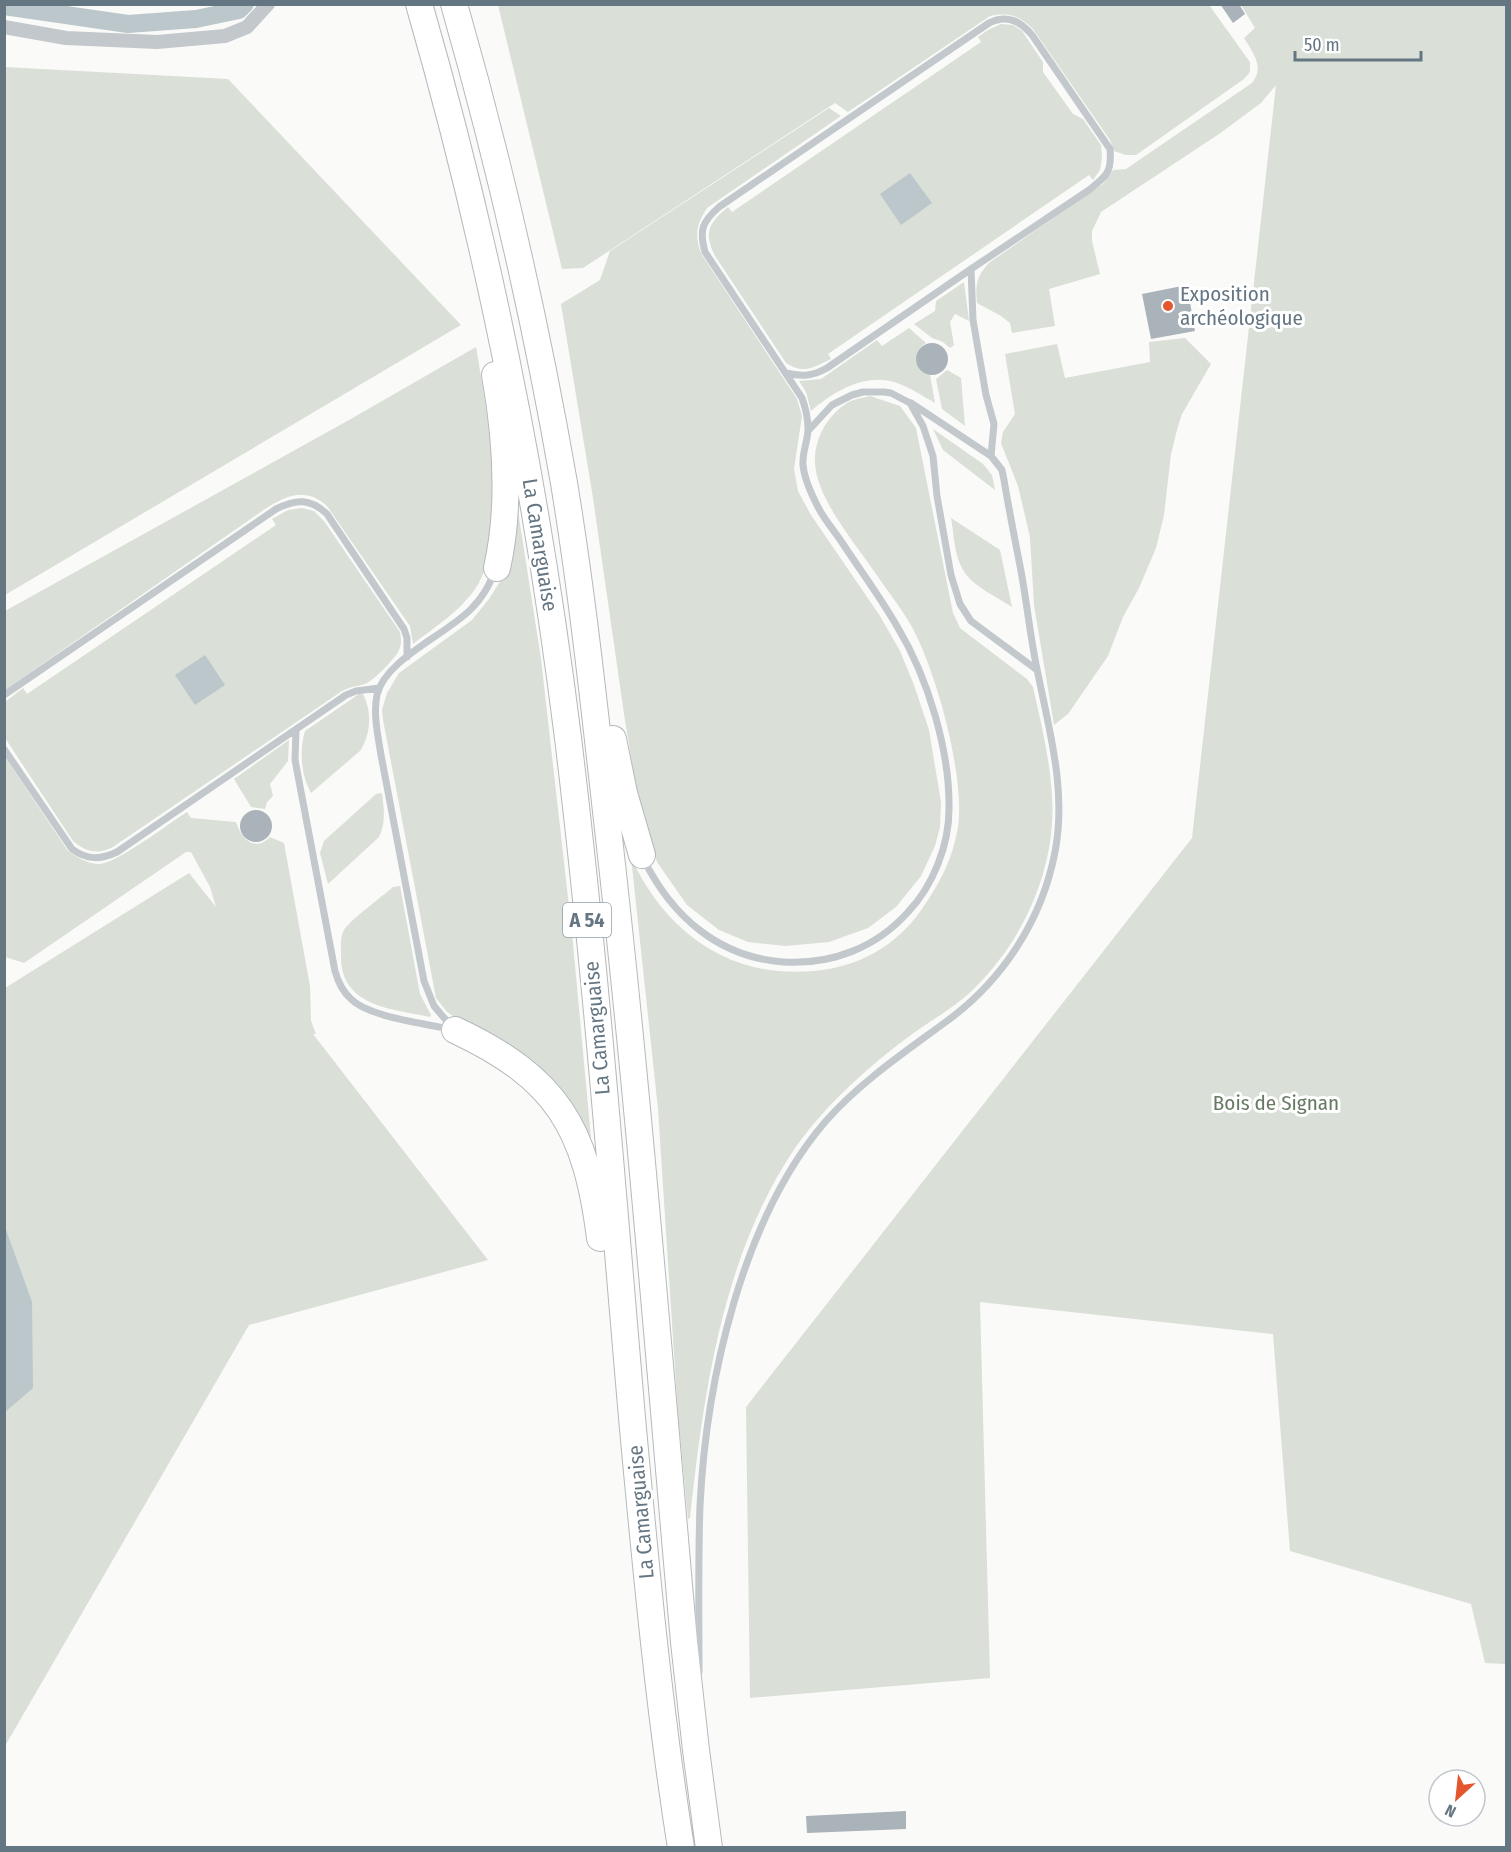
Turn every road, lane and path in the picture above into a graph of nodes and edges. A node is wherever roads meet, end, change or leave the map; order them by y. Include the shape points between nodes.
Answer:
1 (268, 4) edge
2 (419, 4) edge
3 (454, 4) edge
4 (4, 27) edge
5 (443, 89) junction
6 (971, 269) junction
7 (786, 373) junction
8 (910, 403) junction
9 (808, 431) junction
10 (992, 456) junction
11 (497, 568) joint
12 (580, 585) junction
13 (406, 657) junction
14 (1037, 669) junction
15 (379, 688) junction
16 (4, 695) edge
17 (296, 731) junction
18 (4, 749) edge
19 (642, 855) joint
20 (455, 1030) junction
21 (646, 1576) junction
22 (699, 1683) joint
23 (709, 1847) edge
24 (681, 1848) edge

1 - 4 street via 247,27 225,36 157,42 66,38
2 - 5 highway, La Camarguaise / A 54
3 - 12 highway, La Camarguaise / A 54 via 507,207 545,380
5 - 11 highway via 497,387 505,463 503,541
5 - 21 highway, La Camarguaise / A 54 via 516,400 563,705 584,890
6 - 7 lane via 827,368 811,376
6 - 7 lane via 1101,180 1112,166 1110,149 1032,35 1021,23 1006,18 989,23 708,217 702,227 705,252
6 - 10 lane via 973,320 994,424
7 - 9 lane via 802,398
8 - 9 lane via 885,392 852,395 832,405
8 - 10 lane
8 - 14 lane via 933,456 949,564 960,604 971,621
9 - 19 lane via 803,466 817,506 899,629 930,702 948,783 950,810 942,854 924,893 899,923 881,937 841,956 790,962 757,958 728,948 694,927 669,900
10 - 14 lane via 1002,470
11 - 13 lane via 471,609
12 - 19 highway via 624,793
12 - 23 highway, La Camarguaise / A 54 via 626,988 684,1642
13 - 15 lane
13 - 16 lane via 404,628 327,514 316,505 300,501 276,509
14 - 22 lane via 1052,737 1059,801 1055,852 1033,919 1011,958 978,994 847,1099 806,1146 764,1219 740,1282 723,1347 704,1461
15 - 17 lane via 346,695
15 - 20 lane via 376,705 381,755 424,981 434,1006
17 - 18 lane via 117,852 94,859 72,849
17 - 20 lane via 295,760 340,987 368,1011
20 - 21 highway via 507,1058 538,1083 566,1118 584,1155 596,1210 622,1436
21 - 24 highway, La Camarguaise / A 54
22 - 23 highway

